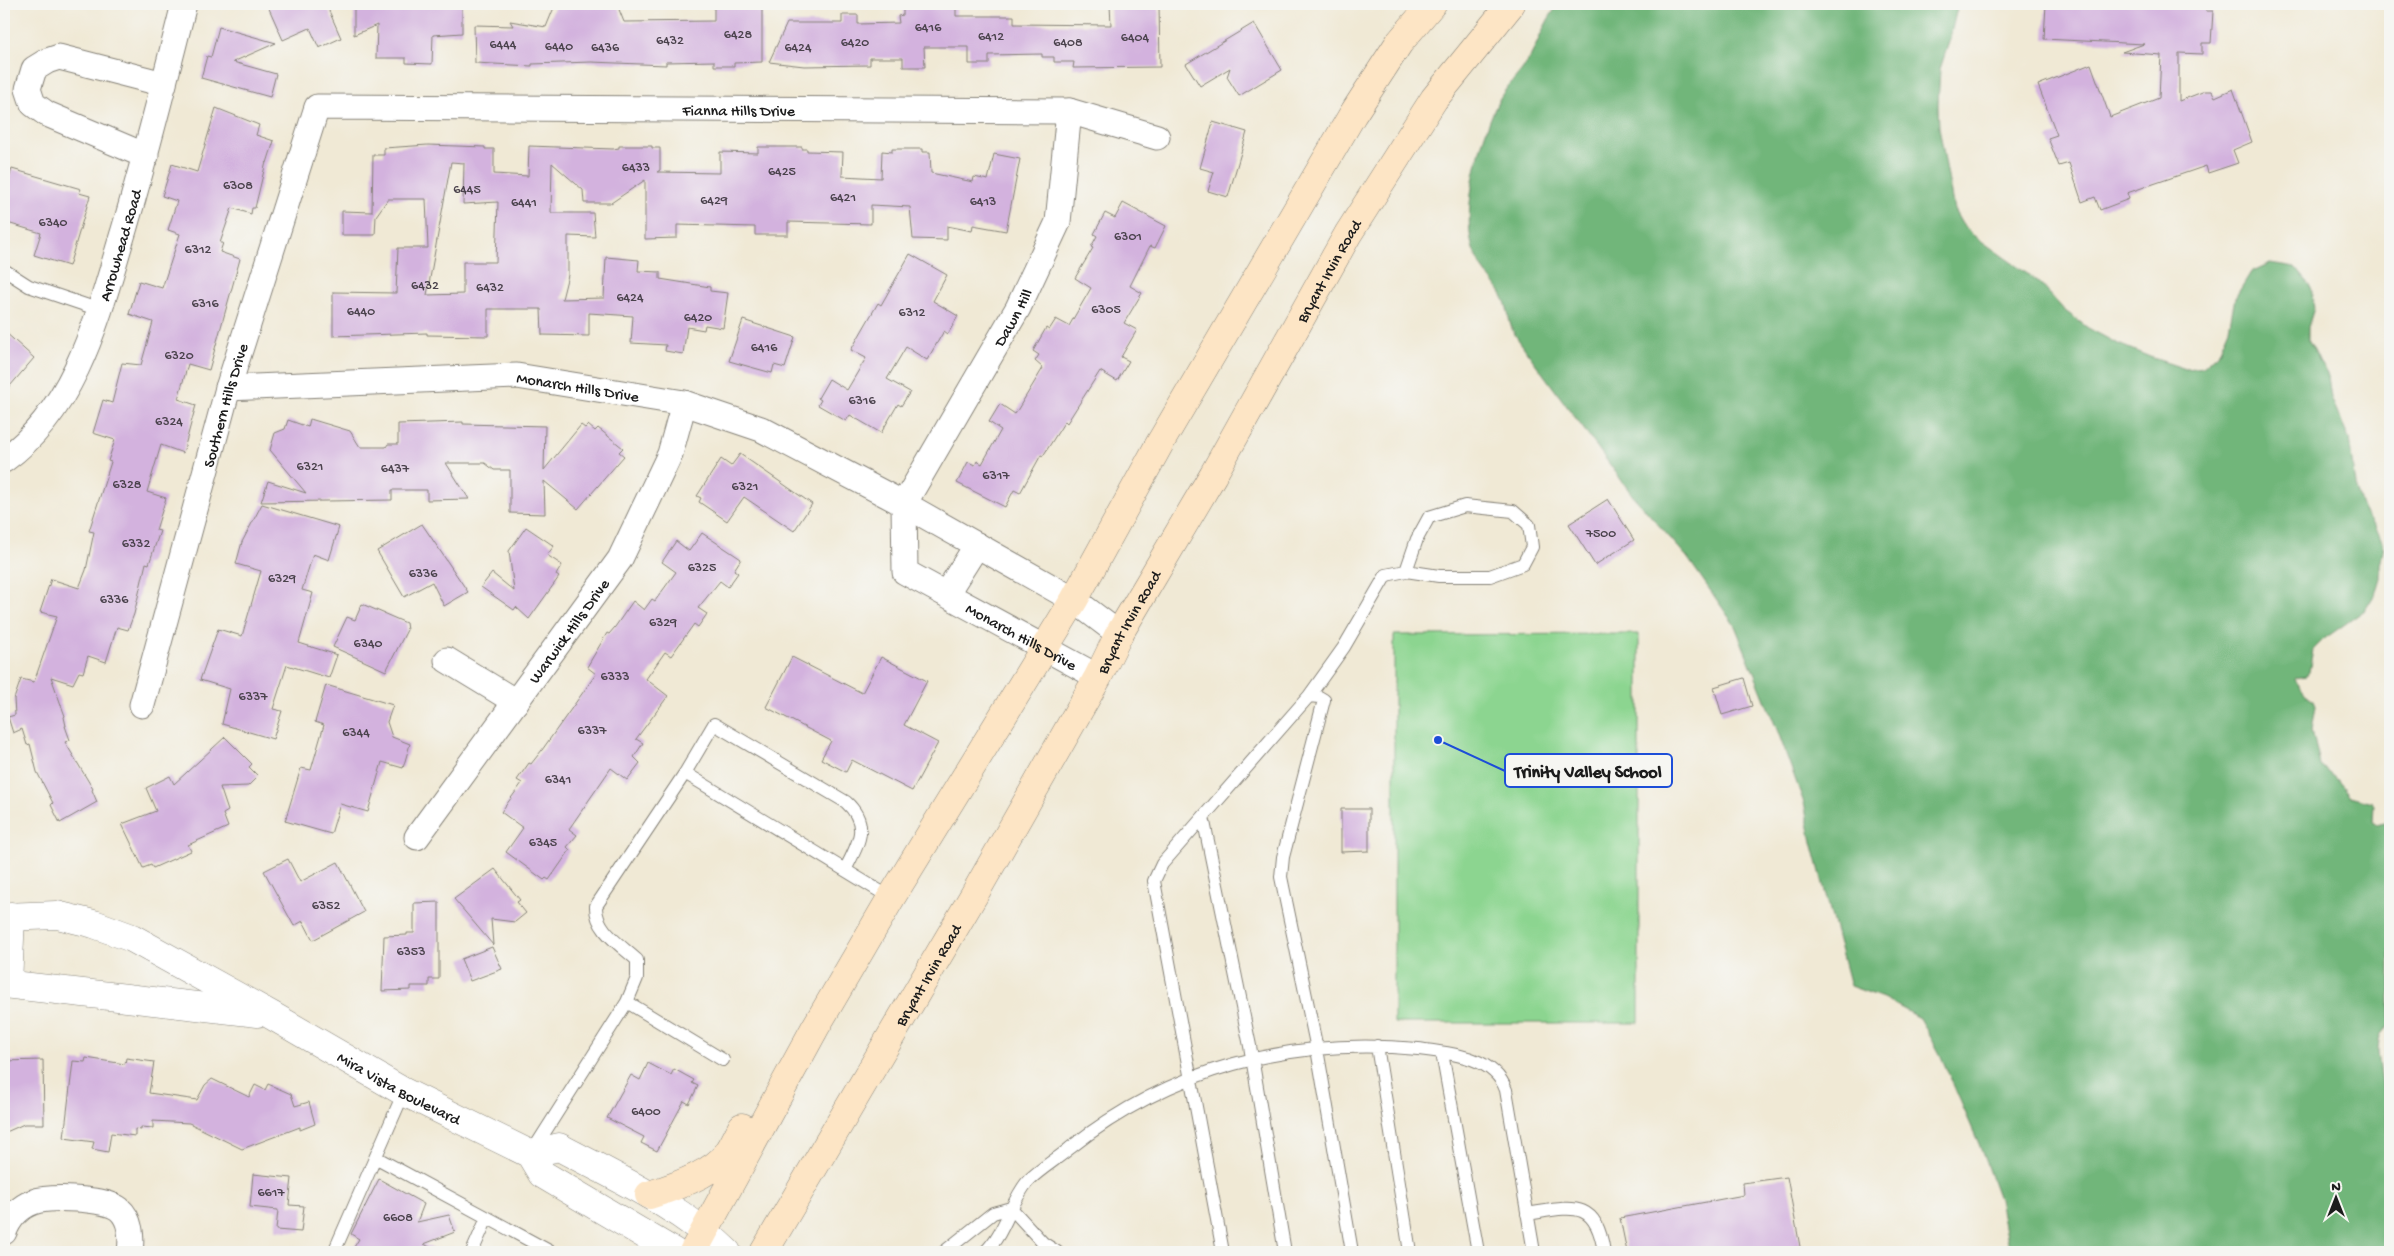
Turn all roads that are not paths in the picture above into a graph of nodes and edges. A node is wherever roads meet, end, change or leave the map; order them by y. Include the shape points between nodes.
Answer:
1 (184, 4) edge
2 (1432, 4) edge
3 (1511, 4) edge
4 (164, 84) junction
5 (317, 107) joint
6 (1069, 111) junction
7 (1157, 137) dead end
8 (146, 156) junction
9 (4, 270) edge
10 (100, 310) junction
11 (228, 388) junction
12 (684, 403) junction
13 (4, 460) edge
14 (904, 504) junction
15 (977, 545) junction
16 (1406, 571) junction
17 (946, 594) junction
18 (1074, 600) junction
19 (1120, 634) junction
20 (1044, 647) junction
21 (447, 660) dead end
22 (1098, 677) junction
23 (1309, 696) junction
24 (516, 702) junction
25 (142, 705) dead end
26 (685, 773) junction
27 (1203, 817) junction
28 (417, 837) dead end
29 (846, 870) junction
30 (891, 898) junction
31 (7, 916) edge
32 (6, 984) edge
33 (627, 1002) junction
34 (271, 1015) junction
35 (815, 1028) junction
36 (1376, 1046) junction
37 (1317, 1048) junction
38 (1442, 1053) junction
39 (1253, 1059) junction
40 (723, 1060) dead end
41 (1189, 1078) junction
42 (404, 1092) junction
43 (530, 1154) junction
44 (376, 1158) junction
45 (649, 1195) junction
46 (1011, 1208) junction
47 (1527, 1214) junction
48 (487, 1218) junction
49 (4, 1232) edge
50 (699, 1242) edge
51 (131, 1252) edge
52 (334, 1252) edge
53 (472, 1252) edge
54 (551, 1252) edge
55 (674, 1252) edge
56 (726, 1252) edge
57 (764, 1252) edge
58 (944, 1252) edge
59 (986, 1252) edge
60 (1057, 1252) edge
61 (1223, 1252) edge
62 (1285, 1252) edge
63 (1352, 1252) edge
64 (1410, 1252) edge
65 (1478, 1252) edge
66 (1534, 1252) edge
67 (1604, 1252) edge

1 - 4 street, Arrowhead Road
2 - 18 main road via 1399,43 1353,114 1160,443
3 - 19 main road, Bryant Irvin Road via 1434,99 1348,234 1214,475
4 - 8 street, Arrowhead Road
4 - 8 street via 60,57 34,70 28,89 33,104 47,114
5 - 6 street, Fianna Hills Drive
5 - 11 street, Southern Hills Drive
6 - 7 street, Fianna Hills Drive
6 - 14 street, Dawn Hill via 1058,222 1018,308
8 - 10 street, Arrowhead Road
9 - 10 lane via 29,286
10 - 13 street, Arrowhead Road via 80,363 48,418
11 - 12 street, Monarch Hills Drive via 517,376
11 - 25 street, Southern Hills Drive
12 - 14 street, Monarch Hills Drive via 761,429
12 - 24 street, Warwick Hills Drive via 670,454 620,559
14 - 15 street, Monarch Hills Drive
14 - 17 street, Monarch Hills Drive via 906,572
15 - 17 street, Monarch Hills Drive
15 - 18 street, Monarch Hills Drive
16 - 16 lane via 1439,576 1490,576 1523,564 1532,547 1529,525 1513,511 1465,506 1429,517
16 - 23 lane via 1386,575 1344,647
17 - 20 street, Monarch Hills Drive
18 - 19 street, Monarch Hills Drive
18 - 20 main road
19 - 22 main road, Bryant Irvin Road
20 - 22 street, Monarch Hills Drive
20 - 30 main road
21 - 24 street
22 - 57 main road, Bryant Irvin Road
23 - 27 lane
23 - 37 lane via 1324,700 1280,877
24 - 28 street, Warwick Hills Drive
26 - 29 lane
26 - 29 lane via 714,724 846,802 856,812 861,827 858,845
26 - 33 lane via 596,906 600,926 637,960 637,978
27 - 39 lane
27 - 41 lane via 1162,864 1154,881
29 - 30 lane
30 - 35 main road
31 - 32 street
31 - 34 street, Mira Vista Boulevard via 56,915 117,932
32 - 34 street, Mira Vista Boulevard
33 - 40 lane
33 - 43 lane
34 - 42 street, Mira Vista Boulevard
35 - 45 main road via 781,1058 726,1155 680,1186
35 - 50 main road
36 - 37 lane
36 - 38 lane
36 - 64 lane
37 - 39 lane
37 - 63 lane
38 - 47 lane via 1484,1063 1498,1074 1503,1083
38 - 65 lane
39 - 41 lane
39 - 62 lane
41 - 46 lane via 1131,1106 1085,1136 1028,1181
41 - 61 lane
42 - 43 street, Mira Vista Boulevard
42 - 44 lane
43 - 45 street via 560,1148
43 - 55 street via 542,1174
44 - 48 lane
44 - 52 lane
45 - 50 street
46 - 58 lane via 993,1212
46 - 59 lane via 1002,1229
46 - 60 lane via 1043,1243
47 - 66 lane
47 - 67 lane via 1579,1209 1597,1224
48 - 53 lane
48 - 54 lane
49 - 51 street via 17,1212 32,1202 57,1199 102,1202 119,1209 127,1220 132,1235
50 - 56 street

